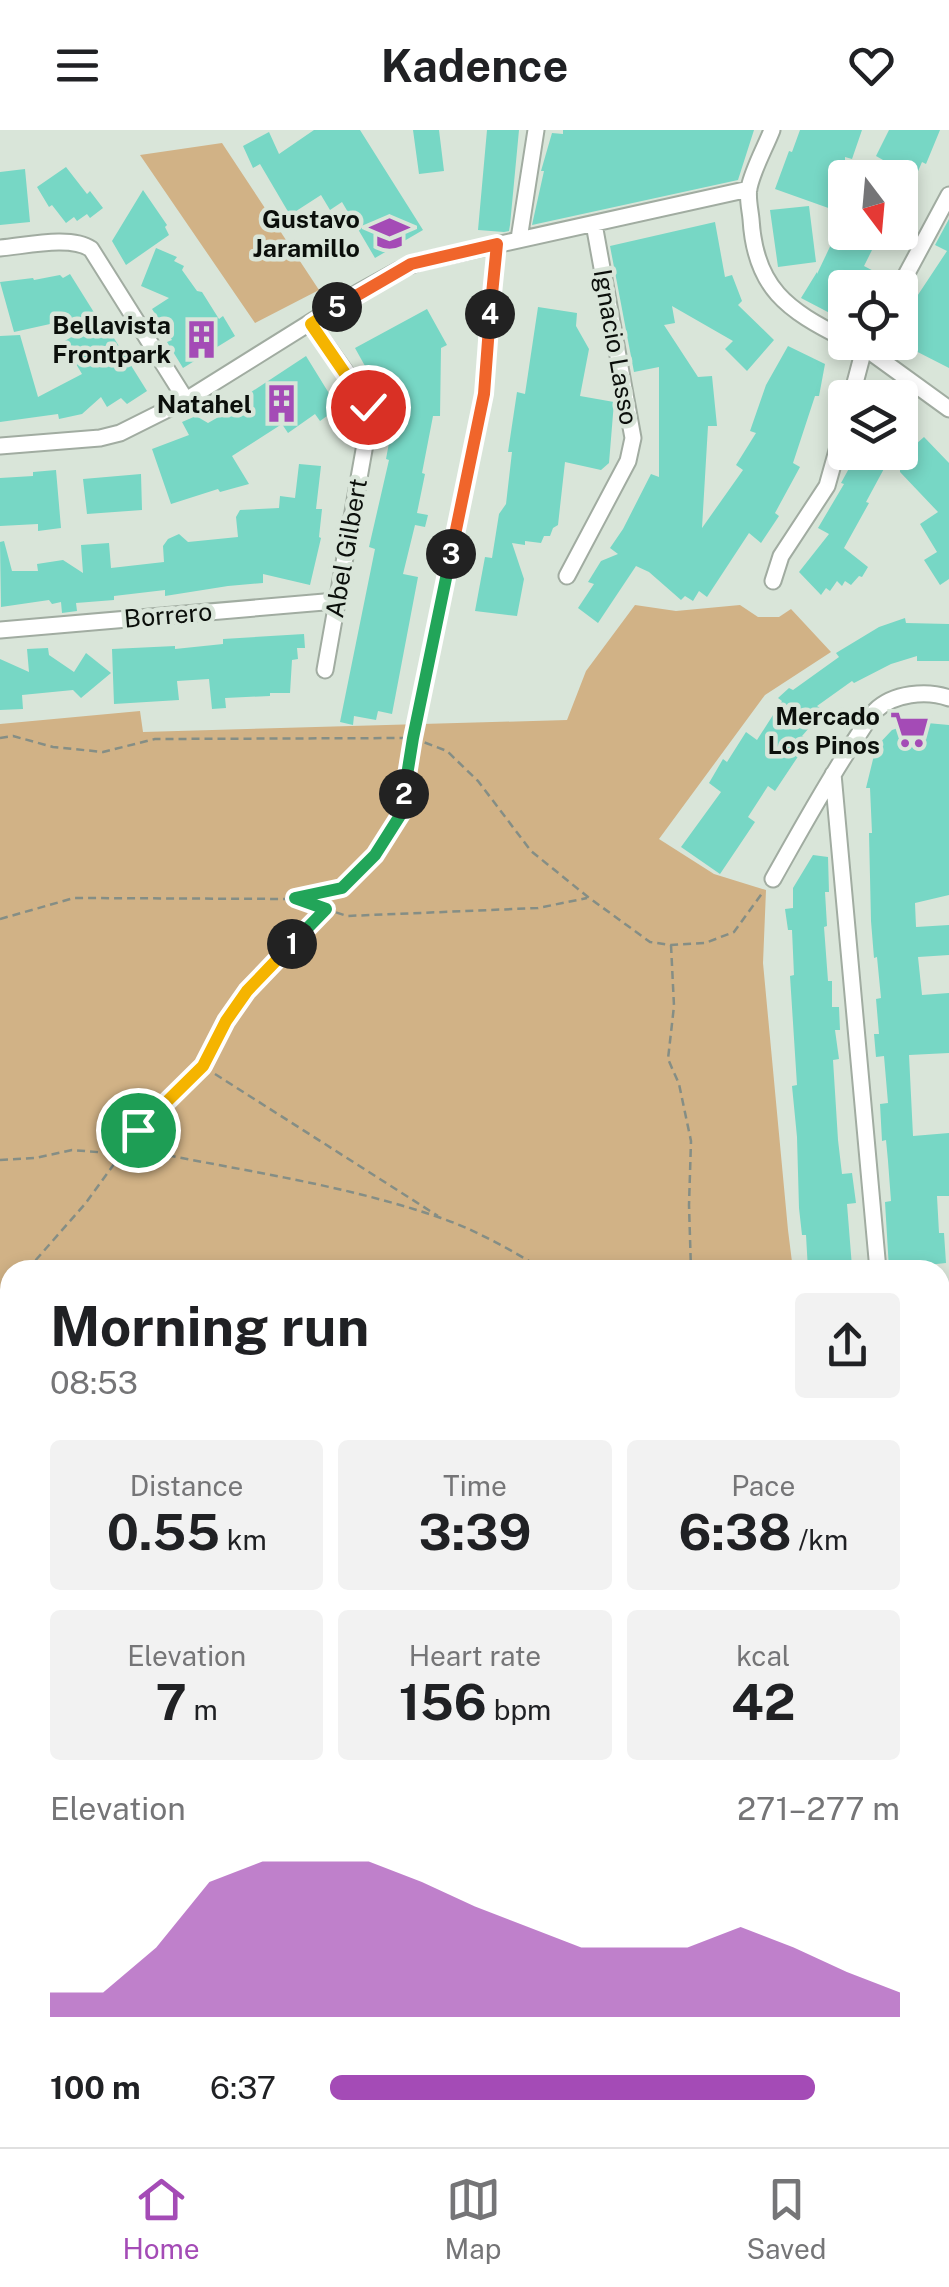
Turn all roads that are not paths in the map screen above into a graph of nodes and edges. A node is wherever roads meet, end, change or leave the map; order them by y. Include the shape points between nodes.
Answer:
1 (536, 130) edge
2 (772, 130) edge
3 (749, 189) junction
4 (949, 195) edge
5 (594, 224) junction
6 (519, 239) junction
7 (497, 244) junction
8 (0, 248) edge
9 (909, 270) edge
10 (491, 304) road end
11 (311, 324) junction
12 (828, 330) edge
13 (881, 360) edge
14 (186, 400) junction
15 (949, 409) edge
16 (0, 446) edge
17 (832, 470) edge
18 (567, 576) dead end
19 (773, 581) dead end
20 (336, 600) junction
21 (0, 630) edge
22 (325, 670) dead end
23 (949, 698) edge
24 (832, 774) junction
25 (773, 879) road end
26 (877, 1260) edge

1 - 6 street
2 - 3 street
3 - 5 street
3 - 12 street via 759,270 791,308
4 - 9 street
5 - 6 street
5 - 18 street, Ignacio Lasso via 632,438 628,461
6 - 7 street
7 - 10 lane
7 - 11 street via 404,267
8 - 14 street via 79,242 91,249
11 - 14 street
11 - 20 street, Abel Gilbert via 370,416
13 - 15 street
14 - 16 street via 112,436
17 - 19 street
20 - 21 street, Borrero
20 - 22 street, Abel Gilbert
23 - 24 street via 912,694 876,709
24 - 25 street
24 - 26 street

